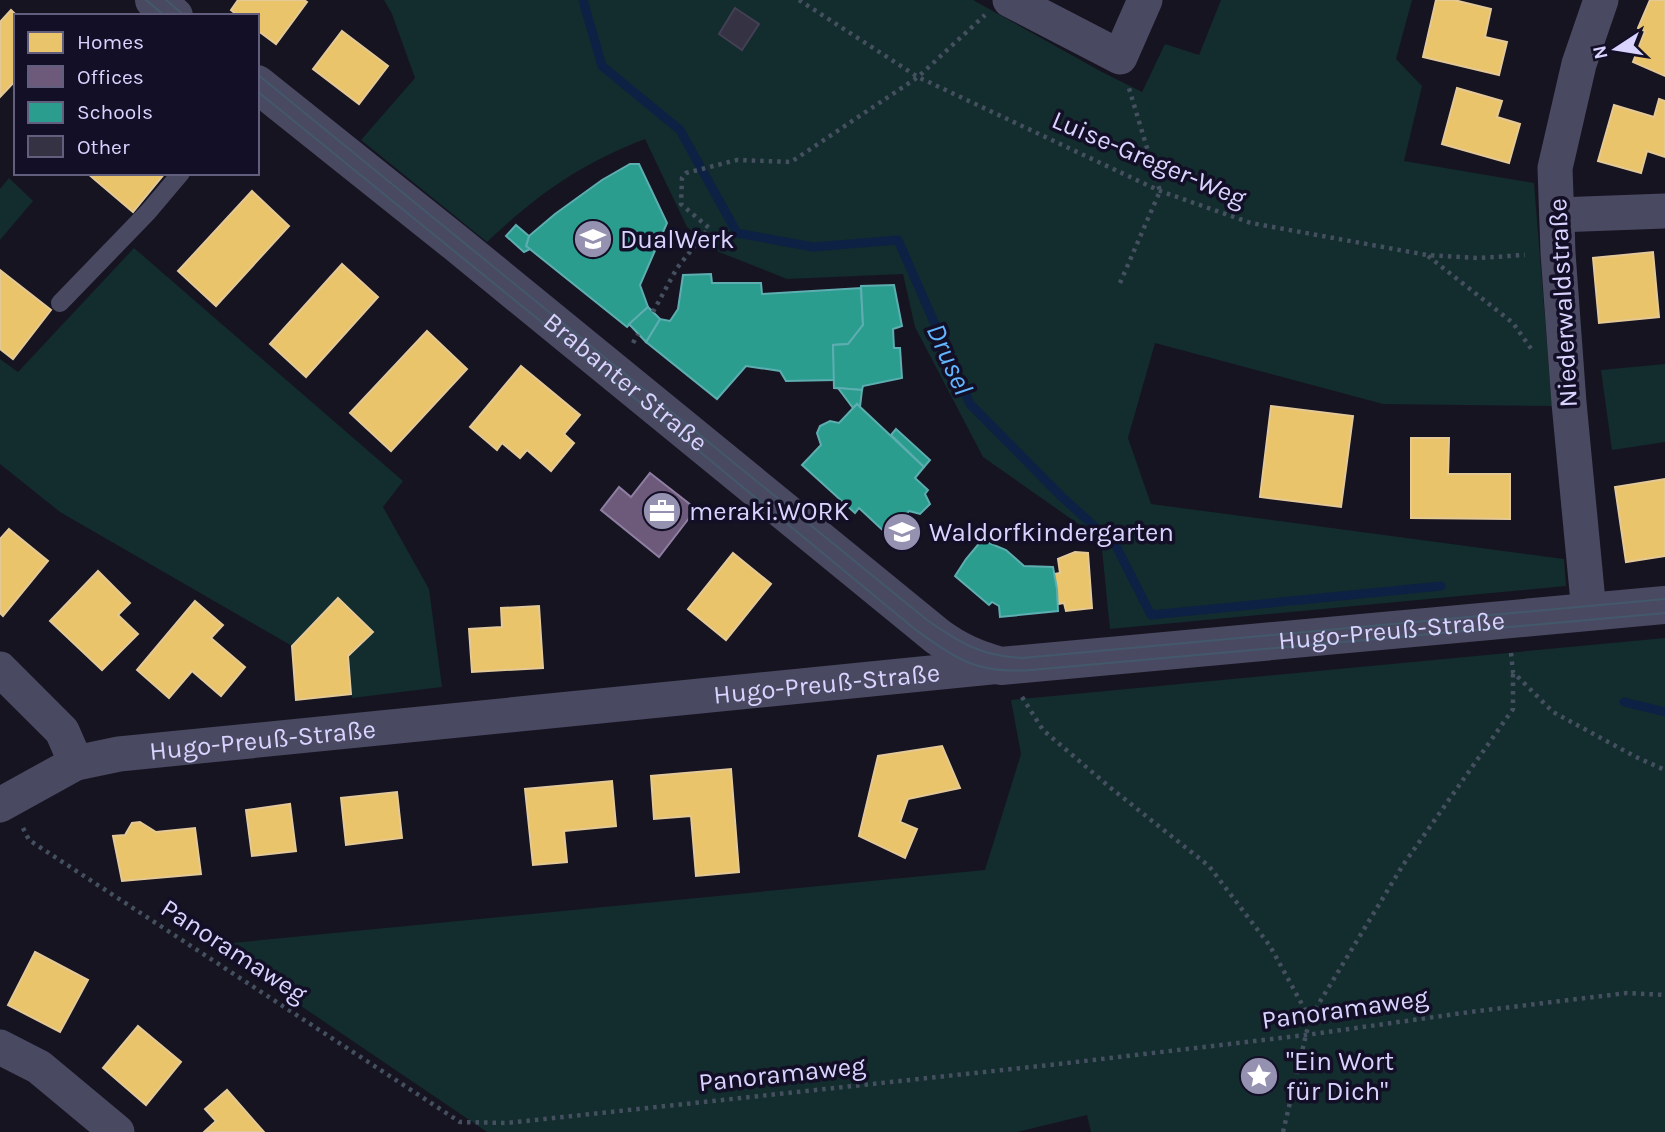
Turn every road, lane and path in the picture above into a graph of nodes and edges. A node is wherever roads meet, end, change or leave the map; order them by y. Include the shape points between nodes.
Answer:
1 (154, 0) edge
2 (799, 0) edge
3 (1146, 0) edge
4 (1601, 0) edge
5 (1001, 4) edge
6 (172, 14) edge
7 (1120, 57) junction
8 (918, 77) junction
9 (259, 87) edge
10 (179, 175) edge
11 (1160, 191) junction
12 (1665, 211) edge
13 (1557, 215) junction
14 (1558, 253) junction
15 (1427, 256) junction
16 (1120, 283) dead end
17 (60, 303) dead end
18 (653, 312) dead end
19 (1537, 357) dead end
20 (1665, 605) edge
21 (1589, 612) junction
22 (1508, 620) junction
23 (1001, 666) junction
24 (0, 669) edge
25 (1513, 673) junction
26 (76, 764) junction
27 (1665, 770) edge
28 (4, 802) edge
29 (1665, 995) edge
30 (1310, 1018) junction
31 (1306, 1035) junction
32 (0, 1047) edge
33 (507, 1123) junction
34 (117, 1132) edge
35 (501, 1132) edge
36 (1283, 1132) edge

1 - 6 street
2 - 8 path, Luise-Greger-Weg
3 - 7 street
4 - 13 street, Niederwaldstraße via 1579,64 1555,168
5 - 7 street
5 - 8 path
7 - 11 path
8 - 11 path, Luise-Greger-Weg
8 - 18 path via 791,162 737,160 686,173 681,204 709,228 677,268
9 - 23 street, Brabanter Straße via 937,636 955,650
10 - 17 lane
11 - 15 path, Luise-Greger-Weg via 1251,223
11 - 16 path
12 - 13 street
13 - 14 street, Niederwaldstraße
14 - 15 path, Luise-Greger-Weg
14 - 21 street, Niederwaldstraße
15 - 19 path via 1513,323
20 - 21 street, Hugo-Preuß-Straße
21 - 22 street, Hugo-Preuß-Straße
22 - 23 street, Hugo-Preuß-Straße
22 - 25 path
23 - 26 street, Hugo-Preuß-Straße via 119,754
23 - 30 path via 1043,730 1209,866 1270,946
24 - 26 street via 62,731
25 - 27 path via 1553,712
25 - 30 path via 1513,709 1403,865
26 - 28 street, Hugo-Preuß-Straße
28 - 33 path, Panoramaweg via 29,840 460,1122
29 - 31 path, Panoramaweg via 1627,993
30 - 31 path
31 - 33 path, Panoramaweg
31 - 36 path
32 - 34 street via 39,1067
33 - 35 path

